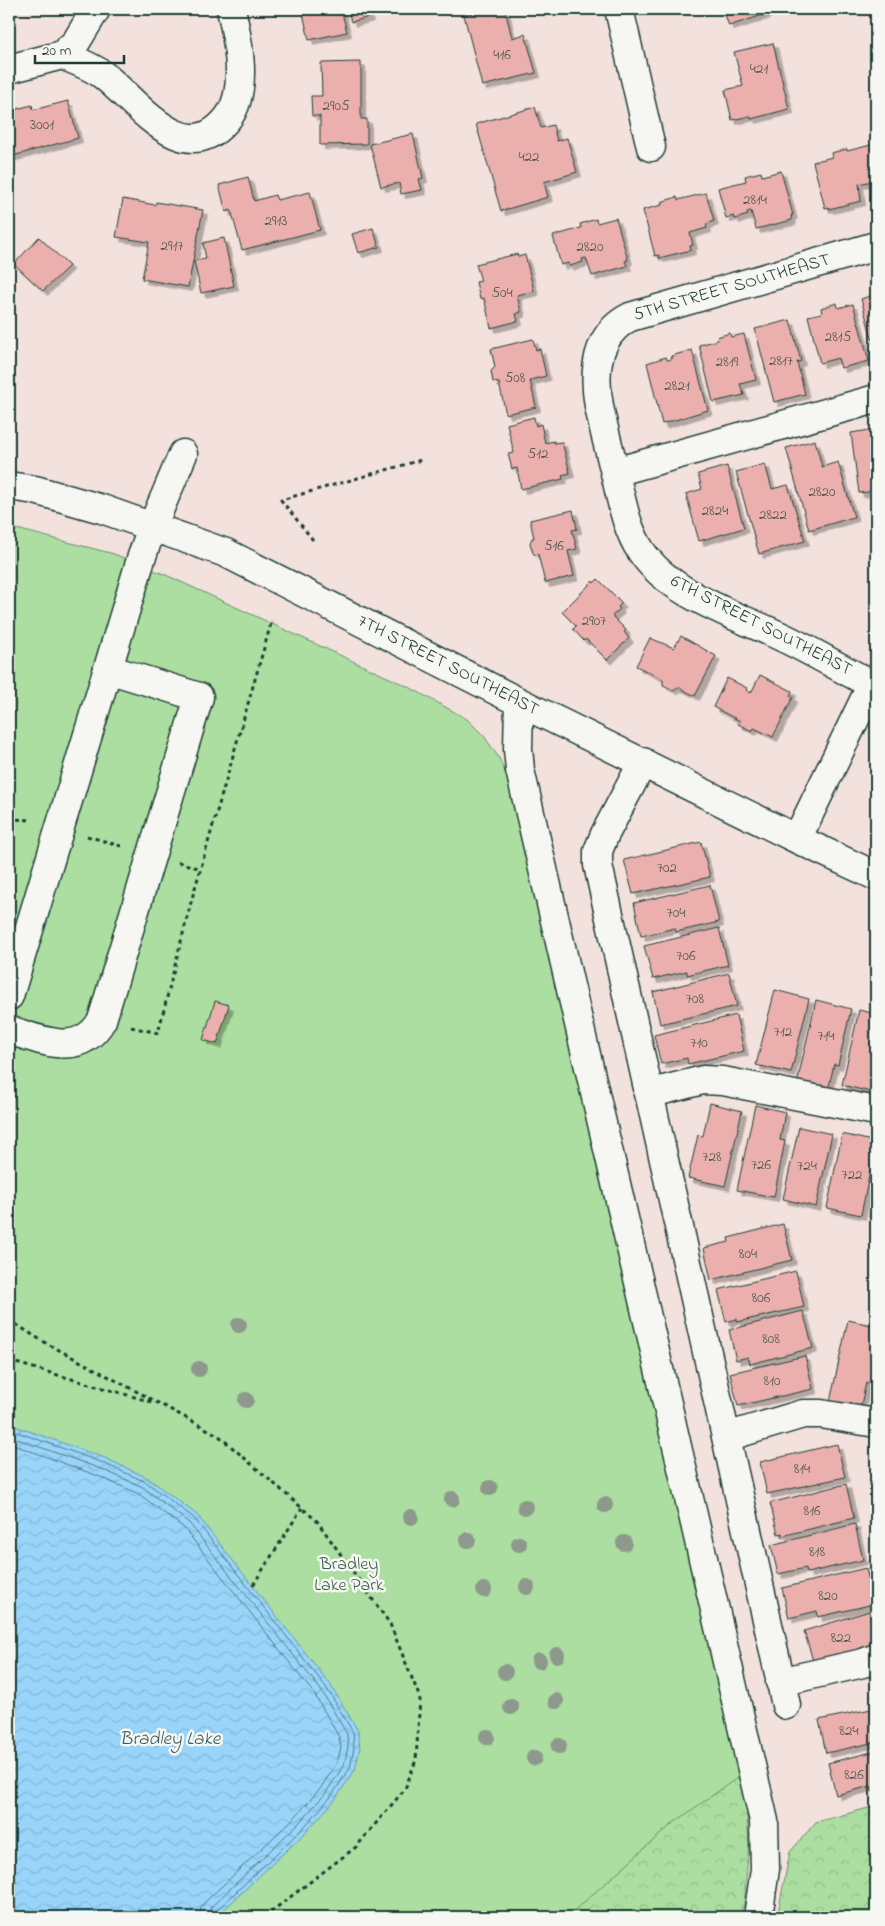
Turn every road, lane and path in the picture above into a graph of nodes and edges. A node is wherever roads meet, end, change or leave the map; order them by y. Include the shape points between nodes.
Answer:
1 (96, 9) edge
2 (231, 9) edge
3 (619, 9) edge
4 (62, 55) junction
5 (9, 69) edge
6 (651, 147) dead end
7 (876, 246) edge
8 (601, 349) joint
9 (876, 399) edge
10 (184, 454) dead end
11 (421, 460) dead end
12 (615, 472) junction
13 (9, 486) edge
14 (152, 527) junction
15 (313, 540) dead end
16 (272, 620) dead end
17 (108, 669) junction
18 (874, 686) edge
19 (519, 702) junction
20 (643, 762) junction
21 (9, 819) edge
22 (60, 828) junction
23 (797, 839) junction
24 (152, 855) junction
25 (201, 869) junction
26 (876, 876) edge
27 (9, 996) edge
28 (9, 1030) edge
29 (148, 1031) dead end
30 (648, 1094) junction
31 (876, 1111) edge
32 (9, 1320) edge
33 (9, 1361) edge
34 (160, 1404) junction
35 (876, 1423) edge
36 (726, 1438) junction
37 (302, 1508) junction
38 (253, 1585) dead end
39 (876, 1658) edge
40 (264, 1917) edge
41 (758, 1917) edge

1 - 4 street via 76,42
2 - 4 street via 239,56 238,96 223,124 198,138 178,135 166,129 142,113 99,73
3 - 6 street
4 - 5 street
7 - 8 street, 5TH STREET SOUTHEAST via 630,316 611,330
8 - 12 street, 6TH STREET SOUTHEAST via 597,362 597,388
9 - 12 street
10 - 14 street
11 - 15 path via 281,500
12 - 18 street, 6TH STREET SOUTHEAST via 632,534 649,562 667,579 688,593 784,638
13 - 14 street, 7TH STREET SOUTHEAST via 102,509
14 - 17 street
14 - 19 street, 7TH STREET SOUTHEAST via 226,553
16 - 25 path
17 - 22 street
17 - 24 street via 199,697
18 - 23 street
19 - 20 street, 7TH STREET SOUTHEAST
19 - 41 street via 520,770 764,1821 765,1869
20 - 23 street, 7TH STREET SOUTHEAST
20 - 30 street via 605,834 598,851 598,865
21 - 22 path via 33,820
22 - 24 path
22 - 27 street
23 - 26 street, 7TH STREET SOUTHEAST
24 - 25 path
24 - 28 street via 97,1029 79,1042 65,1045
25 - 29 path via 158,1033
30 - 31 street via 702,1080 723,1081
30 - 36 street
32 - 34 path
33 - 34 path
34 - 37 path via 218,1435
35 - 36 street via 803,1414
36 - 39 street via 783,1693
37 - 38 path
37 - 40 path via 317,1521 390,1624 420,1698 416,1760 405,1789 356,1847

